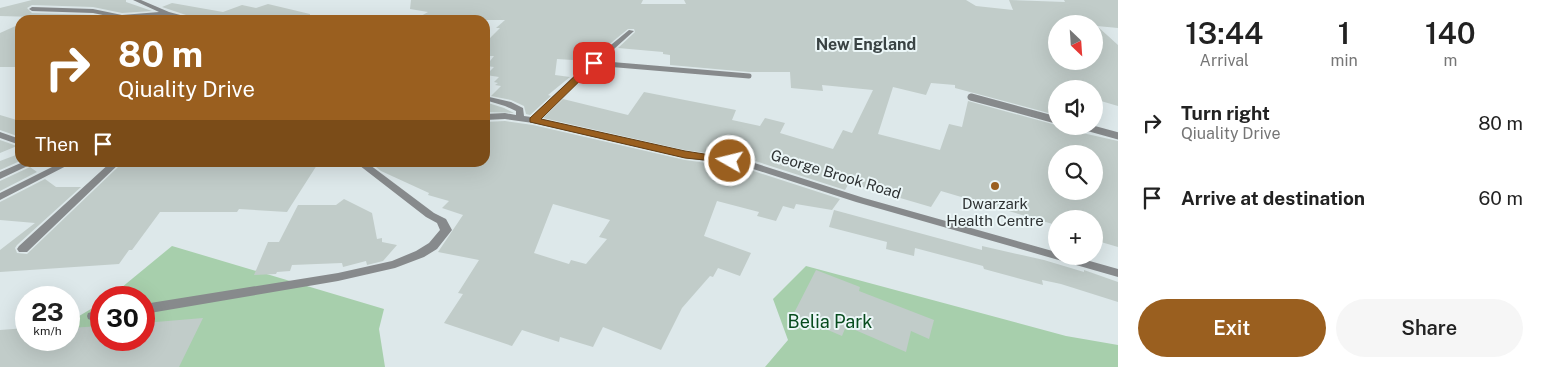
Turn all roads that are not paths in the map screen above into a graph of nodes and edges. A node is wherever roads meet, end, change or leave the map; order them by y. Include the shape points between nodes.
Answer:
1 (136, 0) edge
2 (32, 9) dead end
3 (166, 13) junction
4 (116, 15) edge
5 (137, 15) edge
6 (175, 15) edge
7 (631, 31) dead end
8 (594, 63) junction
9 (749, 76) dead end
10 (971, 97) dead end
11 (490, 99) edge
12 (490, 117) edge
13 (1048, 118) edge
14 (520, 120) junction
15 (534, 120) junction
16 (1103, 132) edge
17 (0, 135) edge
18 (1118, 136) edge
19 (15, 140) edge
20 (21, 167) edge
21 (60, 167) edge
22 (112, 167) edge
23 (366, 167) edge
24 (0, 176) edge
25 (0, 197) edge
26 (23, 249) dead end
27 (1048, 254) edge
28 (1089, 265) edge
29 (1118, 273) edge
30 (155, 307) edge

1 - 3 street
2 - 4 street
3 - 5 street
3 - 6 street
7 - 8 street
8 - 9 lane
8 - 15 street
10 - 13 lane
11 - 14 street via 520,110
12 - 14 street, George Brook Road
14 - 15 street, George Brook Road
15 - 27 street, George Brook Road via 685,154 745,163
16 - 18 lane
17 - 19 street
20 - 24 street
21 - 25 street
22 - 26 street
23 - 30 street via 430,216 442,221 446,230 433,246 394,264 338,277
28 - 29 street, George Brook Road

